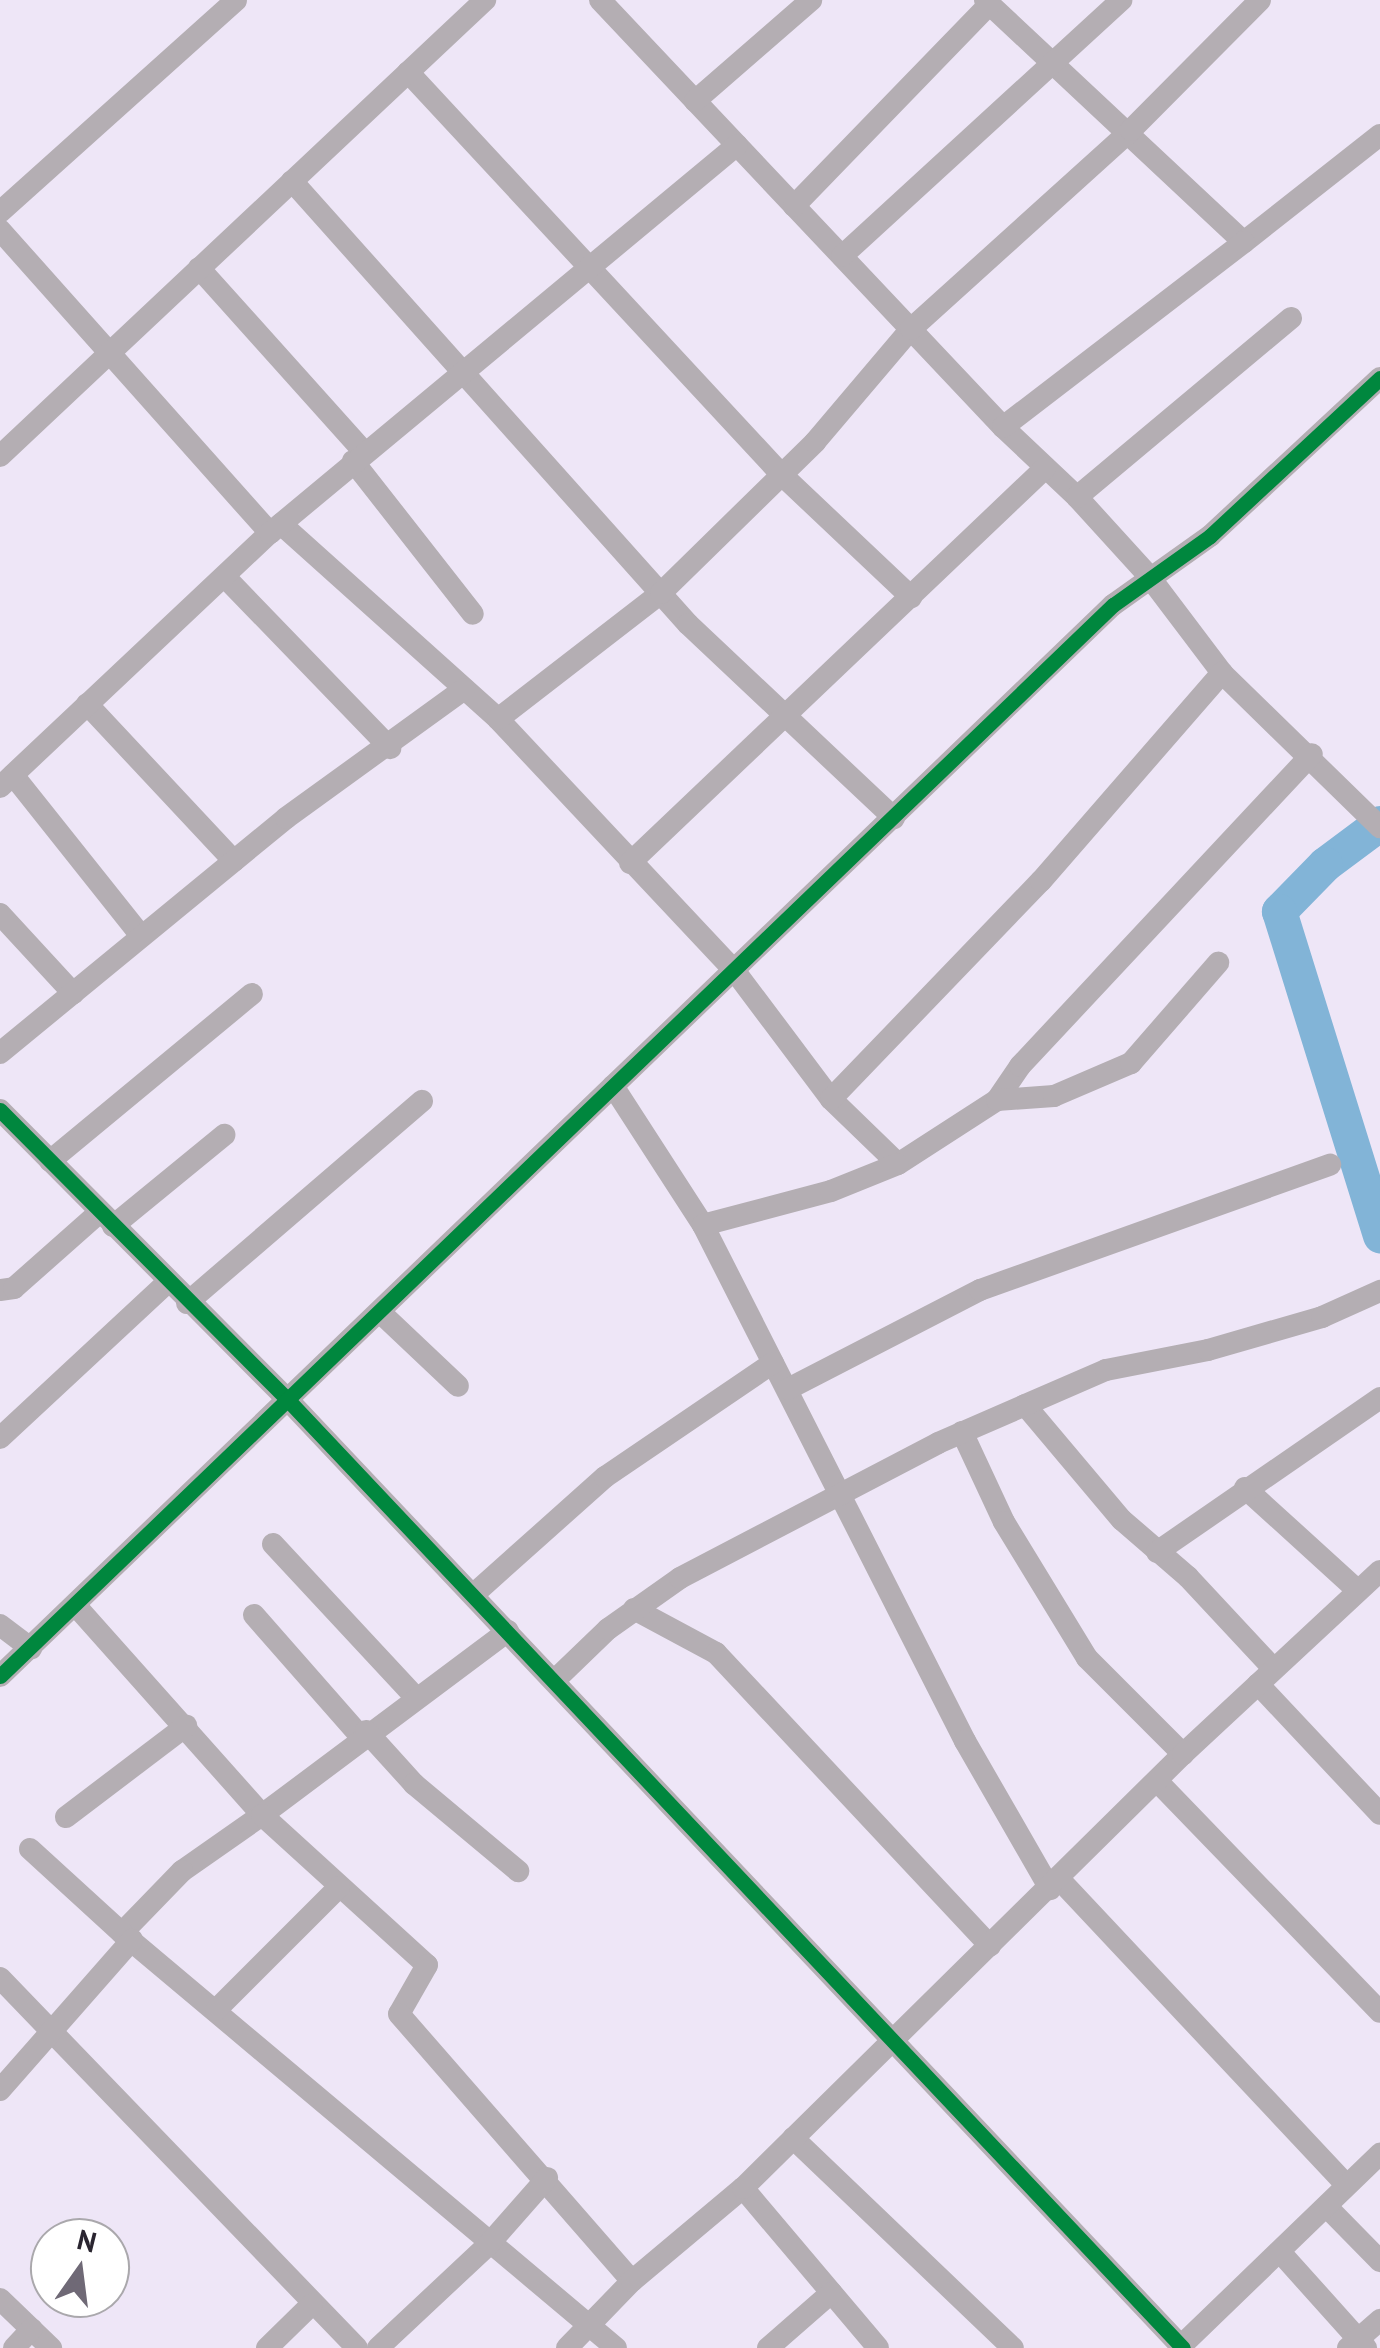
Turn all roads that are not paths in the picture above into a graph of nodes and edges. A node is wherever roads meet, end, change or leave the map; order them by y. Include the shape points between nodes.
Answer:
1 (236, 0) edge
2 (485, 0) edge
3 (811, 0) edge
4 (1121, 0) edge
5 (1260, 0) edge
6 (988, 2) edge
7 (610, 3) edge
8 (1056, 64) junction
9 (408, 72) junction
10 (696, 101) junction
11 (1130, 130) junction
12 (1380, 135) edge
13 (737, 145) junction
14 (292, 181) junction
15 (794, 206) junction
16 (0, 212) edge
17 (0, 230) edge
18 (1244, 242) junction
19 (842, 256) junction
20 (592, 265) junction
21 (199, 268) junction
22 (1292, 318) dead end
23 (911, 329) junction
24 (110, 346) junction
25 (465, 369) junction
26 (1380, 378) edge
27 (1003, 427) junction
28 (0, 456) edge
29 (359, 457) junction
30 (1044, 468) junction
31 (782, 475) junction
32 (1077, 497) junction
33 (276, 529) junction
34 (1148, 575) junction
35 (226, 577) junction
36 (661, 593) junction
37 (911, 597) junction
38 (473, 614) dead end
39 (1222, 673) junction
40 (464, 689) junction
41 (87, 704) junction
42 (785, 716) junction
43 (498, 719) junction
44 (390, 748) junction
45 (1312, 754) junction
46 (6, 781) edge
47 (894, 818) junction
48 (1380, 827) edge
49 (234, 862) junction
50 (630, 864) junction
51 (0, 914) edge
52 (141, 936) junction
53 (1218, 963) dead end
54 (734, 970) junction
55 (74, 993) junction
56 (252, 994) dead end
57 (0, 1053) edge
58 (613, 1086) junction
59 (831, 1099) junction
60 (997, 1100) junction
61 (422, 1101) dead end
62 (0, 1110) edge
63 (224, 1135) dead end
64 (50, 1161) junction
65 (898, 1164) junction
66 (1330, 1165) dead end
67 (106, 1219) junction
68 (703, 1225) junction
69 (168, 1282) junction
70 (0, 1290) edge
71 (1380, 1291) edge
72 (188, 1303) junction
73 (383, 1314) junction
74 (772, 1363) junction
75 (458, 1386) dead end
76 (788, 1389) junction
77 (1380, 1398) edge
78 (288, 1399) junction
79 (1025, 1405) junction
80 (962, 1432) junction
81 (0, 1438) edge
82 (1244, 1488) junction
83 (844, 1491) junction
84 (273, 1544) dead end
85 (1157, 1552) junction
86 (1380, 1571) edge
87 (1357, 1590) junction
88 (474, 1594) junction
89 (76, 1606) junction
90 (634, 1609) junction
91 (254, 1615) dead end
92 (0, 1626) edge
93 (508, 1631) junction
94 (31, 1648) junction
95 (0, 1676) edge
96 (1266, 1676) junction
97 (555, 1680) junction
98 (415, 1697) junction
99 (186, 1726) junction
100 (364, 1734) junction
101 (1183, 1754) junction
102 (1158, 1783) junction
103 (262, 1814) junction
104 (1380, 1814) edge
105 (66, 1818) dead end
106 (30, 1849) dead end
107 (518, 1871) dead end
108 (1055, 1885) junction
109 (340, 1886) junction
110 (127, 1936) junction
111 (990, 1946) junction
112 (0, 1978) edge
113 (216, 2010) junction
114 (1380, 2012) edge
115 (52, 2032) junction
116 (891, 2038) junction
117 (0, 2090) edge
118 (793, 2138) junction
119 (1380, 2154) edge
120 (547, 2178) junction
121 (1346, 2186) junction
122 (743, 2188) junction
123 (1327, 2207) junction
124 (489, 2244) junction
125 (1280, 2252) junction
126 (1380, 2261) edge
127 (632, 2282) junction
128 (831, 2293) junction
129 (0, 2299) edge
130 (311, 2305) junction
131 (1380, 2320) edge
132 (592, 2322) junction
133 (32, 2329) junction
134 (1358, 2345) edge
135 (1182, 2347) edge
136 (14, 2348) edge
137 (51, 2348) edge
138 (267, 2348) edge
139 (357, 2348) edge
140 (378, 2348) edge
141 (567, 2348) edge
142 (616, 2348) edge
143 (768, 2348) edge
144 (878, 2348) edge
145 (1014, 2348) edge

1 - 16 street
2 - 9 street
3 - 10 street
4 - 8 street
5 - 11 street
6 - 8 street
6 - 15 street
7 - 10 street
8 - 11 street
8 - 19 street
9 - 14 street
9 - 20 street
10 - 13 street
11 - 18 street
11 - 23 street
12 - 18 street
13 - 15 street
13 - 20 street
14 - 21 street
14 - 25 street
15 - 19 street
17 - 24 street
18 - 27 street
19 - 23 street
20 - 25 street
20 - 31 street
21 - 24 street
21 - 29 street
22 - 32 street
23 - 27 street
23 - 31 street
24 - 28 street
24 - 33 street
25 - 29 street
25 - 36 street
26 - 34 street via 1210,536
27 - 30 street
29 - 33 street
29 - 38 street
30 - 32 street
30 - 37 street
31 - 36 street
31 - 37 street
32 - 34 street
33 - 35 street
33 - 40 street
34 - 39 street
34 - 47 street
35 - 41 street
35 - 44 street
36 - 42 street
36 - 43 street
37 - 42 street
39 - 45 street
39 - 59 street via 1041,881
40 - 43 street
40 - 44 street
41 - 46 street
41 - 49 street
42 - 47 street
42 - 50 street
43 - 50 street
44 - 49 street
45 - 48 street
45 - 60 street via 1020,1066
46 - 52 street
47 - 54 street
49 - 52 street
50 - 54 street
51 - 55 street
52 - 55 street
53 - 60 street via 1131,1063 1054,1096
54 - 58 street
54 - 59 street
55 - 57 street
56 - 64 street
58 - 68 street
58 - 73 street
59 - 65 street
60 - 65 street
61 - 72 street
62 - 64 street
63 - 67 street
64 - 67 street
65 - 68 street via 831,1191
66 - 76 street via 980,1290
67 - 69 street
67 - 70 street via 14,1288
68 - 74 street
69 - 72 street
69 - 81 street
71 - 79 street via 1322,1317 1208,1350 1106,1370
72 - 78 street
73 - 75 street
73 - 78 street
74 - 76 street
74 - 88 street via 604,1477
76 - 83 street
77 - 82 street
78 - 88 street
78 - 89 street
79 - 80 street
79 - 85 street
80 - 83 street
80 - 101 street via 1004,1522 1086,1658
82 - 85 street
82 - 87 street
83 - 90 street
83 - 108 street via 965,1741
84 - 98 street
85 - 96 street
86 - 87 street
87 - 96 street
88 - 93 street
89 - 94 street
89 - 99 street
90 - 97 street
90 - 111 street via 716,1653
91 - 100 street
92 - 94 street
93 - 97 street
93 - 98 street
94 - 95 street
96 - 101 street
96 - 104 street
97 - 116 street
98 - 100 street
99 - 103 street
99 - 105 street
100 - 103 street
100 - 107 street
101 - 102 street
102 - 108 street
102 - 114 street
103 - 109 street
103 - 110 street via 182,1871
106 - 110 street
108 - 111 street
108 - 121 street
109 - 113 street
109 - 120 street via 428,1965 399,2014
110 - 113 street
110 - 115 street
111 - 116 street
112 - 115 street
113 - 124 street
115 - 117 street
115 - 130 street
116 - 118 street
116 - 135 street
118 - 122 street
118 - 145 street
119 - 121 street
120 - 124 street
120 - 127 street
121 - 123 street
122 - 127 street
122 - 128 street
123 - 125 street
123 - 126 street
124 - 132 street
124 - 140 street
125 - 134 street
125 - 135 street
127 - 132 street
128 - 143 street
128 - 144 street
129 - 133 street
130 - 138 street
130 - 139 street
131 - 134 street
132 - 141 street
132 - 142 street
133 - 136 street
133 - 137 street

